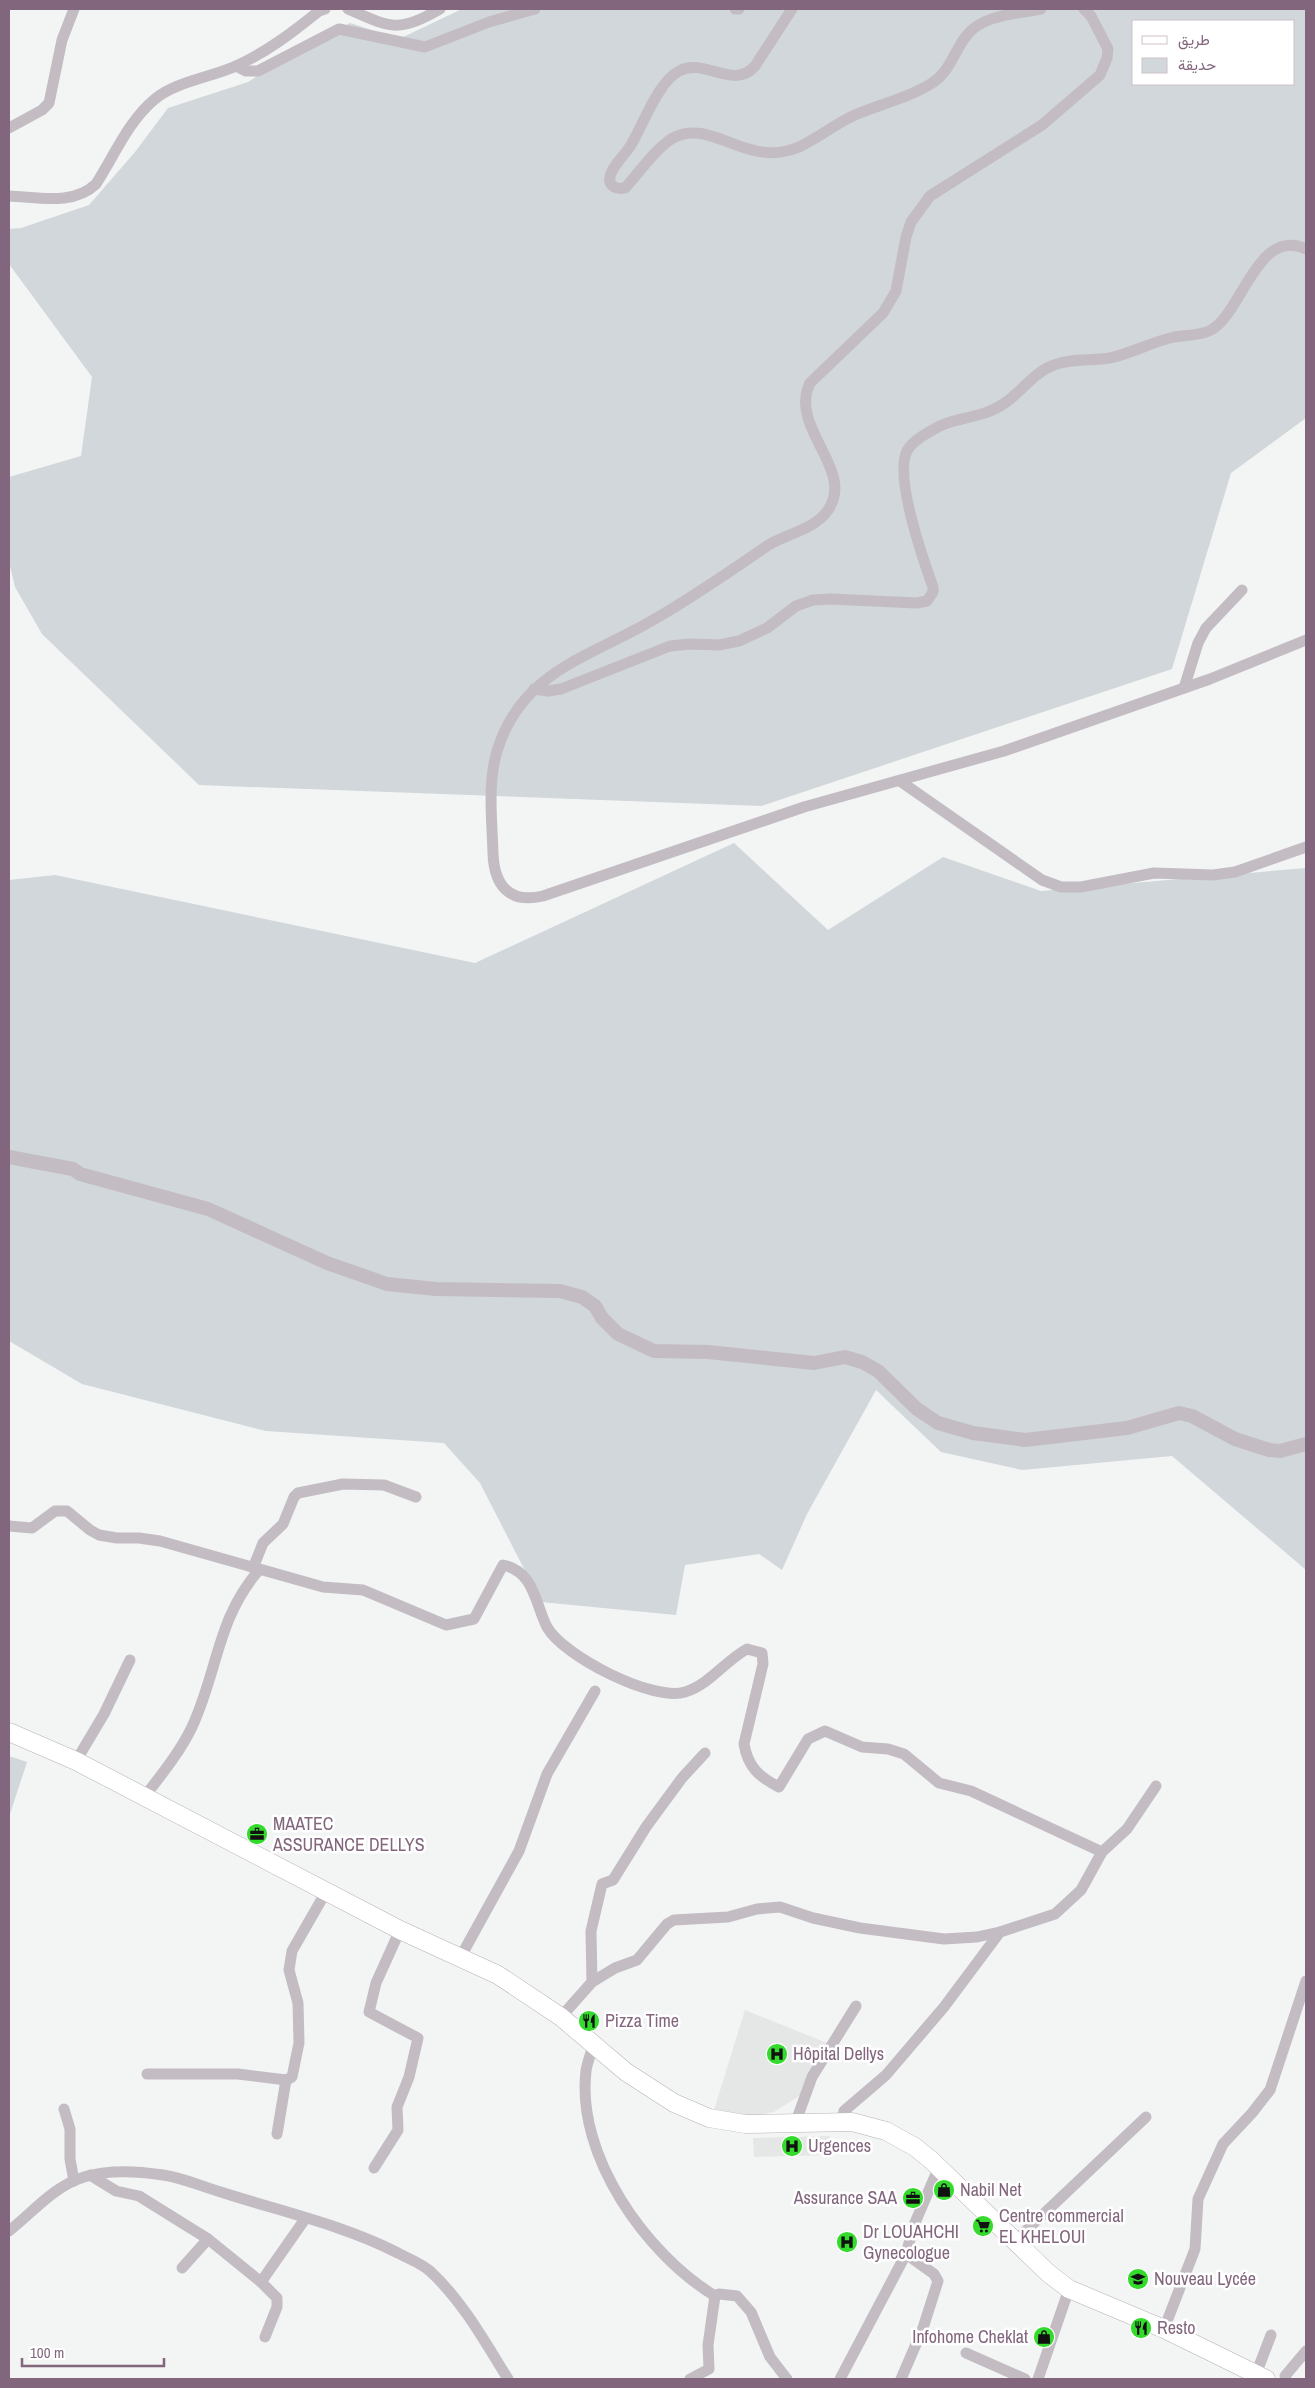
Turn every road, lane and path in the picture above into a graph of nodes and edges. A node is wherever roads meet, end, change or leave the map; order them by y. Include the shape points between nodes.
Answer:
1 (74, 9) edge
2 (325, 9) edge
3 (348, 9) edge
4 (440, 9) edge
5 (535, 9) edge
6 (792, 9) edge
7 (1041, 9) edge
8 (1084, 9) edge
9 (236, 66) junction
10 (9, 128) edge
11 (9, 196) edge
12 (1306, 250) edge
13 (1242, 590) dead end
14 (1306, 640) edge
15 (1184, 688) junction
16 (534, 689) junction
17 (900, 781) junction
18 (1306, 847) edge
19 (9, 1157) edge
20 (1306, 1444) edge
21 (416, 1496) dead end
22 (9, 1526) edge
23 (256, 1569) junction
24 (130, 1660) dead end
25 (595, 1691) dead end
26 (9, 1732) edge
27 (705, 1753) dead end
28 (76, 1761) junction
29 (1156, 1786) dead end
30 (145, 1796) junction
31 (1102, 1852) junction
32 (327, 1890) junction
33 (400, 1930) junction
34 (1000, 1932) junction
35 (460, 1958) junction
36 (1306, 1980) edge
37 (592, 1982) junction
38 (856, 2006) dead end
39 (561, 2017) junction
40 (593, 2045) junction
41 (147, 2074) dead end
42 (286, 2080) junction
43 (64, 2109) dead end
44 (1146, 2117) dead end
45 (841, 2122) junction
46 (795, 2124) junction
47 (277, 2134) dead end
48 (939, 2167) junction
49 (374, 2168) dead end
50 (90, 2176) junction
51 (74, 2181) junction
52 (305, 2219) junction
53 (9, 2232) edge
54 (208, 2239) junction
55 (1015, 2241) junction
56 (906, 2254) junction
57 (182, 2268) dead end
58 (261, 2282) junction
59 (1069, 2288) junction
60 (715, 2296) junction
61 (1164, 2328) junction
62 (1272, 2334) dead end
63 (265, 2337) dead end
64 (1306, 2351) edge
65 (966, 2353) dead end
66 (1261, 2377) edge
67 (508, 2379) edge
68 (690, 2379) edge
69 (787, 2379) edge
70 (840, 2379) edge
71 (901, 2379) edge
72 (1025, 2379) edge
73 (1038, 2379) edge
74 (1286, 2379) edge

1 - 10 street via 62,40 49,103
2 - 9 street via 288,37
3 - 4 street via 395,26 418,22
5 - 9 street via 424,46 339,29 258,71 246,71
6 - 7 street via 755,66 746,74 730,76 694,67 674,74 652,104 610,175 613,186 625,188 666,143 685,134 706,134 757,153 772,154 801,146 856,115 934,82 950,64 966,35 984,22
8 - 16 street via 1108,49 1105,67 1100,74 1042,125 930,196 911,222 900,279 891,303 810,383 804,409 835,483 833,500 825,515 766,546 714,584 646,624 552,673
9 - 11 street via 157,97 136,120 96,184 81,196
12 - 16 street via 1288,246 1269,254 1246,282 1223,320 1210,331 1164,340 1109,358 1056,364 1041,372 999,408 950,422 912,444 905,456 904,470 913,526 933,587 927,601 917,604 813,600 796,606 763,630 739,641 719,645 670,646 561,689
13 - 15 street via 1206,628
14 - 15 street
15 - 17 street via 1004,751
16 - 17 street via 510,720 498,748 491,779 494,871 502,886 517,896 543,896 804,807
17 - 18 street via 1042,880 1061,886 1081,887 1154,873 1213,875 1235,872
19 - 20 street via 73,1169 80,1174 208,1209 327,1263 387,1284 436,1289 560,1291 582,1297 595,1306 618,1334 654,1351 708,1352 814,1363 845,1357 878,1371 917,1409 938,1422 973,1433 1024,1440 1128,1428 1179,1413 1269,1450 1280,1451
21 - 23 street via 384,1485 343,1484 298,1493 283,1524 264,1543
22 - 23 street via 32,1528 52,1513 64,1510 99,1535 160,1541
23 - 30 street via 228,1615 192,1727 177,1754
23 - 31 street via 323,1587 362,1590 446,1625 474,1619 504,1564 512,1566 534,1587 548,1627 562,1645 614,1676 650,1689 682,1693 702,1684 747,1649 762,1653 744,1744 752,1768 764,1780 779,1787 808,1739 825,1731 862,1747 904,1754 939,1783 971,1791
24 - 28 street via 104,1714
25 - 35 street via 547,1774 519,1851
26 - 28 main road
27 - 37 street via 682,1778 613,1880 602,1884 591,1931
28 - 30 main road
29 - 31 street via 1127,1829
30 - 32 main road
31 - 34 street via 1080,1890 1055,1914
32 - 33 main road
32 - 42 street via 292,1951 289,1970 298,2003 299,2043 292,2077
33 - 35 main road
33 - 49 street via 376,1983 369,2012 418,2038 409,2077 397,2107 398,2130
34 - 37 street via 944,1939 860,1928 780,1907 768,1907 728,1917 674,1920 637,1960
34 - 45 street via 944,2007 886,2075 844,2111
35 - 39 main road via 498,1976
36 - 61 street via 1270,2090 1223,2144 1198,2199 1194,2248
37 - 39 street
38 - 46 street via 812,2077
39 - 40 main road
40 - 46 main road via 626,2072 674,2102 710,2118 745,2124
40 - 60 street via 586,2070 586,2105 603,2172 639,2228 694,2283
41 - 42 street via 238,2074
42 - 47 street
43 - 51 street via 70,2129
44 - 55 street
45 - 46 main road
45 - 48 main road via 886,2131 915,2147
48 - 55 main road
48 - 56 street via 914,2225
50 - 51 street
50 - 52 street via 129,2171 164,2175 193,2181
50 - 54 street via 116,2191 139,2196
51 - 53 street via 53,2192
52 - 58 street
52 - 67 street via 346,2229 430,2270 458,2302
54 - 57 street
54 - 58 street
55 - 59 main road via 1048,2274
56 - 70 street
56 - 71 street via 934,2274 938,2281 923,2328
58 - 63 street via 277,2298 277,2307
59 - 61 main road
59 - 73 street
60 - 68 street via 708,2345 709,2369
60 - 69 street via 737,2296 751,2312 770,2357
61 - 66 main road
62 - 66 street
64 - 74 street via 1285,2376
65 - 72 street

